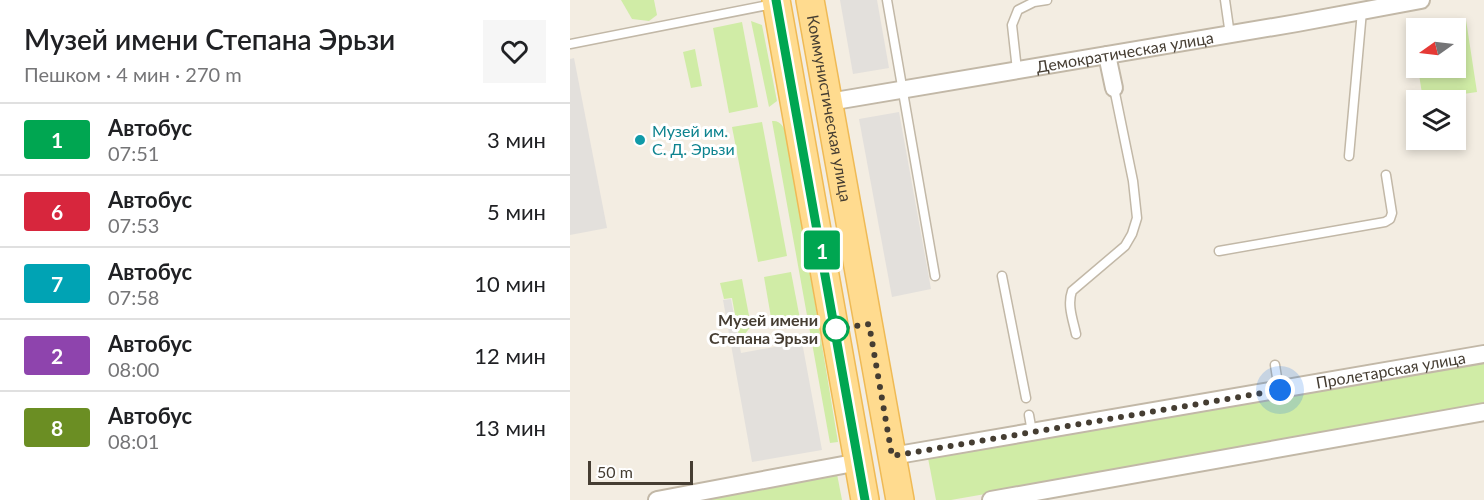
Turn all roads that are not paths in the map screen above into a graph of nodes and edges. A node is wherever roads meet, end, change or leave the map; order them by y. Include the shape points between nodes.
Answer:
1 (810, 0) edge
2 (887, 0) edge
3 (1047, 0) edge
4 (1225, 0) edge
5 (1421, 0) edge
6 (776, 2) edge
7 (1362, 11) junction
8 (1230, 35) junction
9 (570, 44) edge
10 (1107, 55) junction
11 (1017, 70) junction
12 (1114, 88) joint
13 (902, 89) junction
14 (829, 102) junction
15 (1349, 156) dead end
16 (1386, 175) dead end
17 (1219, 251) dead end
18 (935, 276) dead end
19 (1002, 276) dead end
20 (1076, 334) dead end
21 (1484, 354) edge
22 (1275, 365) dead end
23 (1280, 390) junction
24 (1026, 398) dead end
25 (1484, 412) edge
26 (1029, 415) dead end
27 (1032, 432) junction
28 (892, 456) junction
29 (859, 462) junction
30 (657, 500) edge
31 (865, 500) edge
32 (900, 500) edge
33 (991, 500) edge

1 - 14 main road, Коммунистическая улица
2 - 13 lane
3 - 11 lane via 1018,10 1012,25
4 - 8 lane
5 - 7 street, Демократическая улица
6 - 9 lane
6 - 29 main road, Коммунистическая улица
7 - 8 street, Демократическая улица
7 - 15 lane
8 - 10 street, Демократическая улица
10 - 11 street, Демократическая улица
10 - 12 street
11 - 13 street, Демократическая улица
12 - 20 lane via 1137,218 1125,246 1072,291 1069,298
13 - 14 street, Демократическая улица
13 - 18 lane
14 - 28 main road, Коммунистическая улица
16 - 17 lane via 1392,213 1385,222
19 - 24 lane
21 - 23 street, Пролетарская улица
22 - 23 lane
23 - 27 street, Пролетарская улица
25 - 33 street
26 - 27 lane
27 - 28 street, Пролетарская улица
28 - 29 main road, Пролетарская улица
28 - 32 main road, Коммунистическая улица
29 - 30 street, Пролетарская улица
29 - 31 main road, Коммунистическая улица

